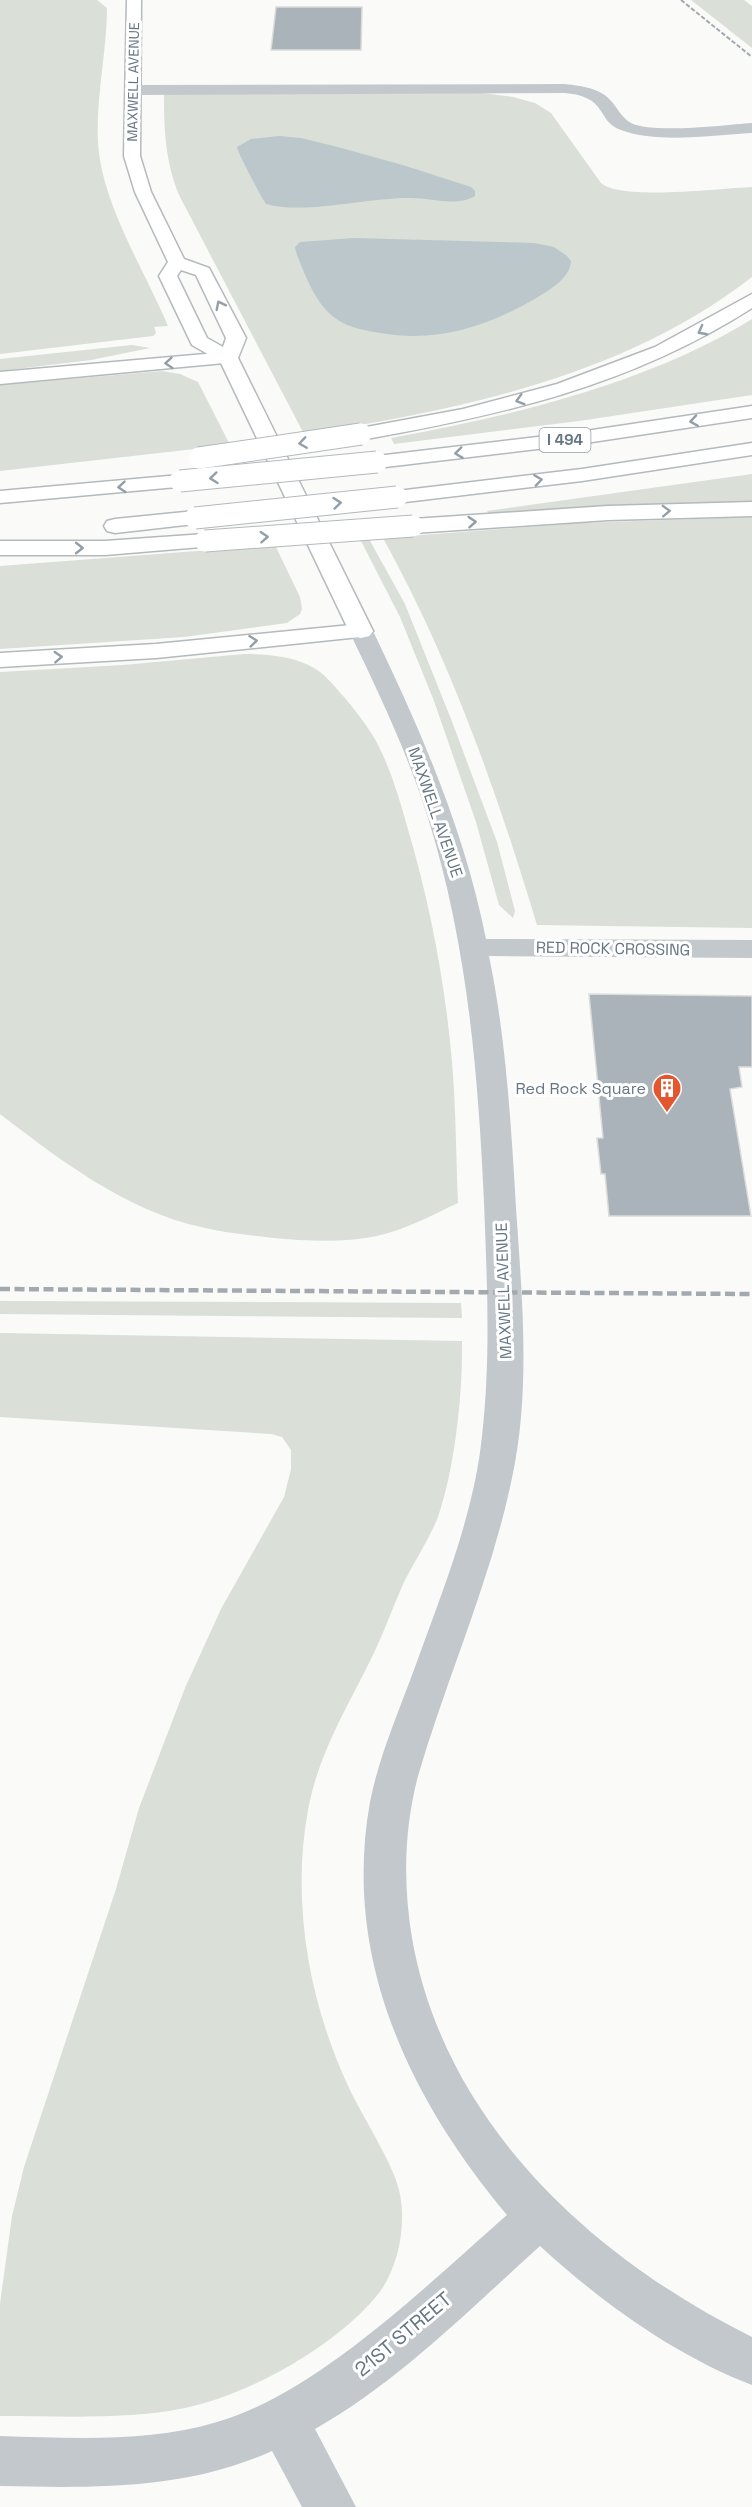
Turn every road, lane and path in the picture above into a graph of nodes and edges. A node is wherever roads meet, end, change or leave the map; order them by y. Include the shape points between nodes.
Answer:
1 (134, 0) edge
2 (132, 90) junction
3 (752, 128) edge
4 (177, 262) junction
5 (752, 300) edge
6 (228, 358) junction
7 (0, 378) edge
8 (752, 412) edge
9 (752, 449) edge
10 (178, 468) junction
11 (0, 481) edge
12 (0, 497) edge
13 (752, 510) edge
14 (0, 538) edge
15 (0, 548) edge
16 (361, 631) junction
17 (0, 660) edge
18 (474, 947) junction
19 (752, 949) edge
20 (540, 2216) junction
21 (752, 2362) edge
22 (284, 2422) junction
23 (0, 2461) edge
24 (330, 2507) edge

1 - 2 main road, MAXWELL AVENUE
2 - 3 street via 553,88 597,97 618,122 631,129
2 - 4 main road, MAXWELL AVENUE via 130,134 134,166 147,203
4 - 6 main road via 168,276 199,341
6 -> 4 main road via 236,338 203,272
5 -> 10 main road, bridge via 690,337 603,374 480,410
6 -> 7 main road
6 - 16 main road, MAXWELL AVENUE
8 -> 10 main road, I 494, bridge via 377,462
14 -> 9 main road, I 494, bridge via 397,497
10 - 11 main road
10 -> 12 main road, I 494
15 -> 13 main road, bridge via 105,548 608,513
17 -> 16 main road via 156,651
16 - 18 street, MAXWELL AVENUE via 433,794 458,873
18 - 19 street, RED ROCK CROSSING
18 - 20 street, MAXWELL AVENUE via 495,1093 505,1330 502,1410 494,1477 476,1541 391,1803 384,1891 397,1973 429,2060 478,2142 508,2183
20 - 21 street via 674,2320
20 - 22 street, 21ST STREET via 357,2374
22 - 23 street, 21ST STREET via 246,2438 182,2455 114,2462
22 - 24 street

